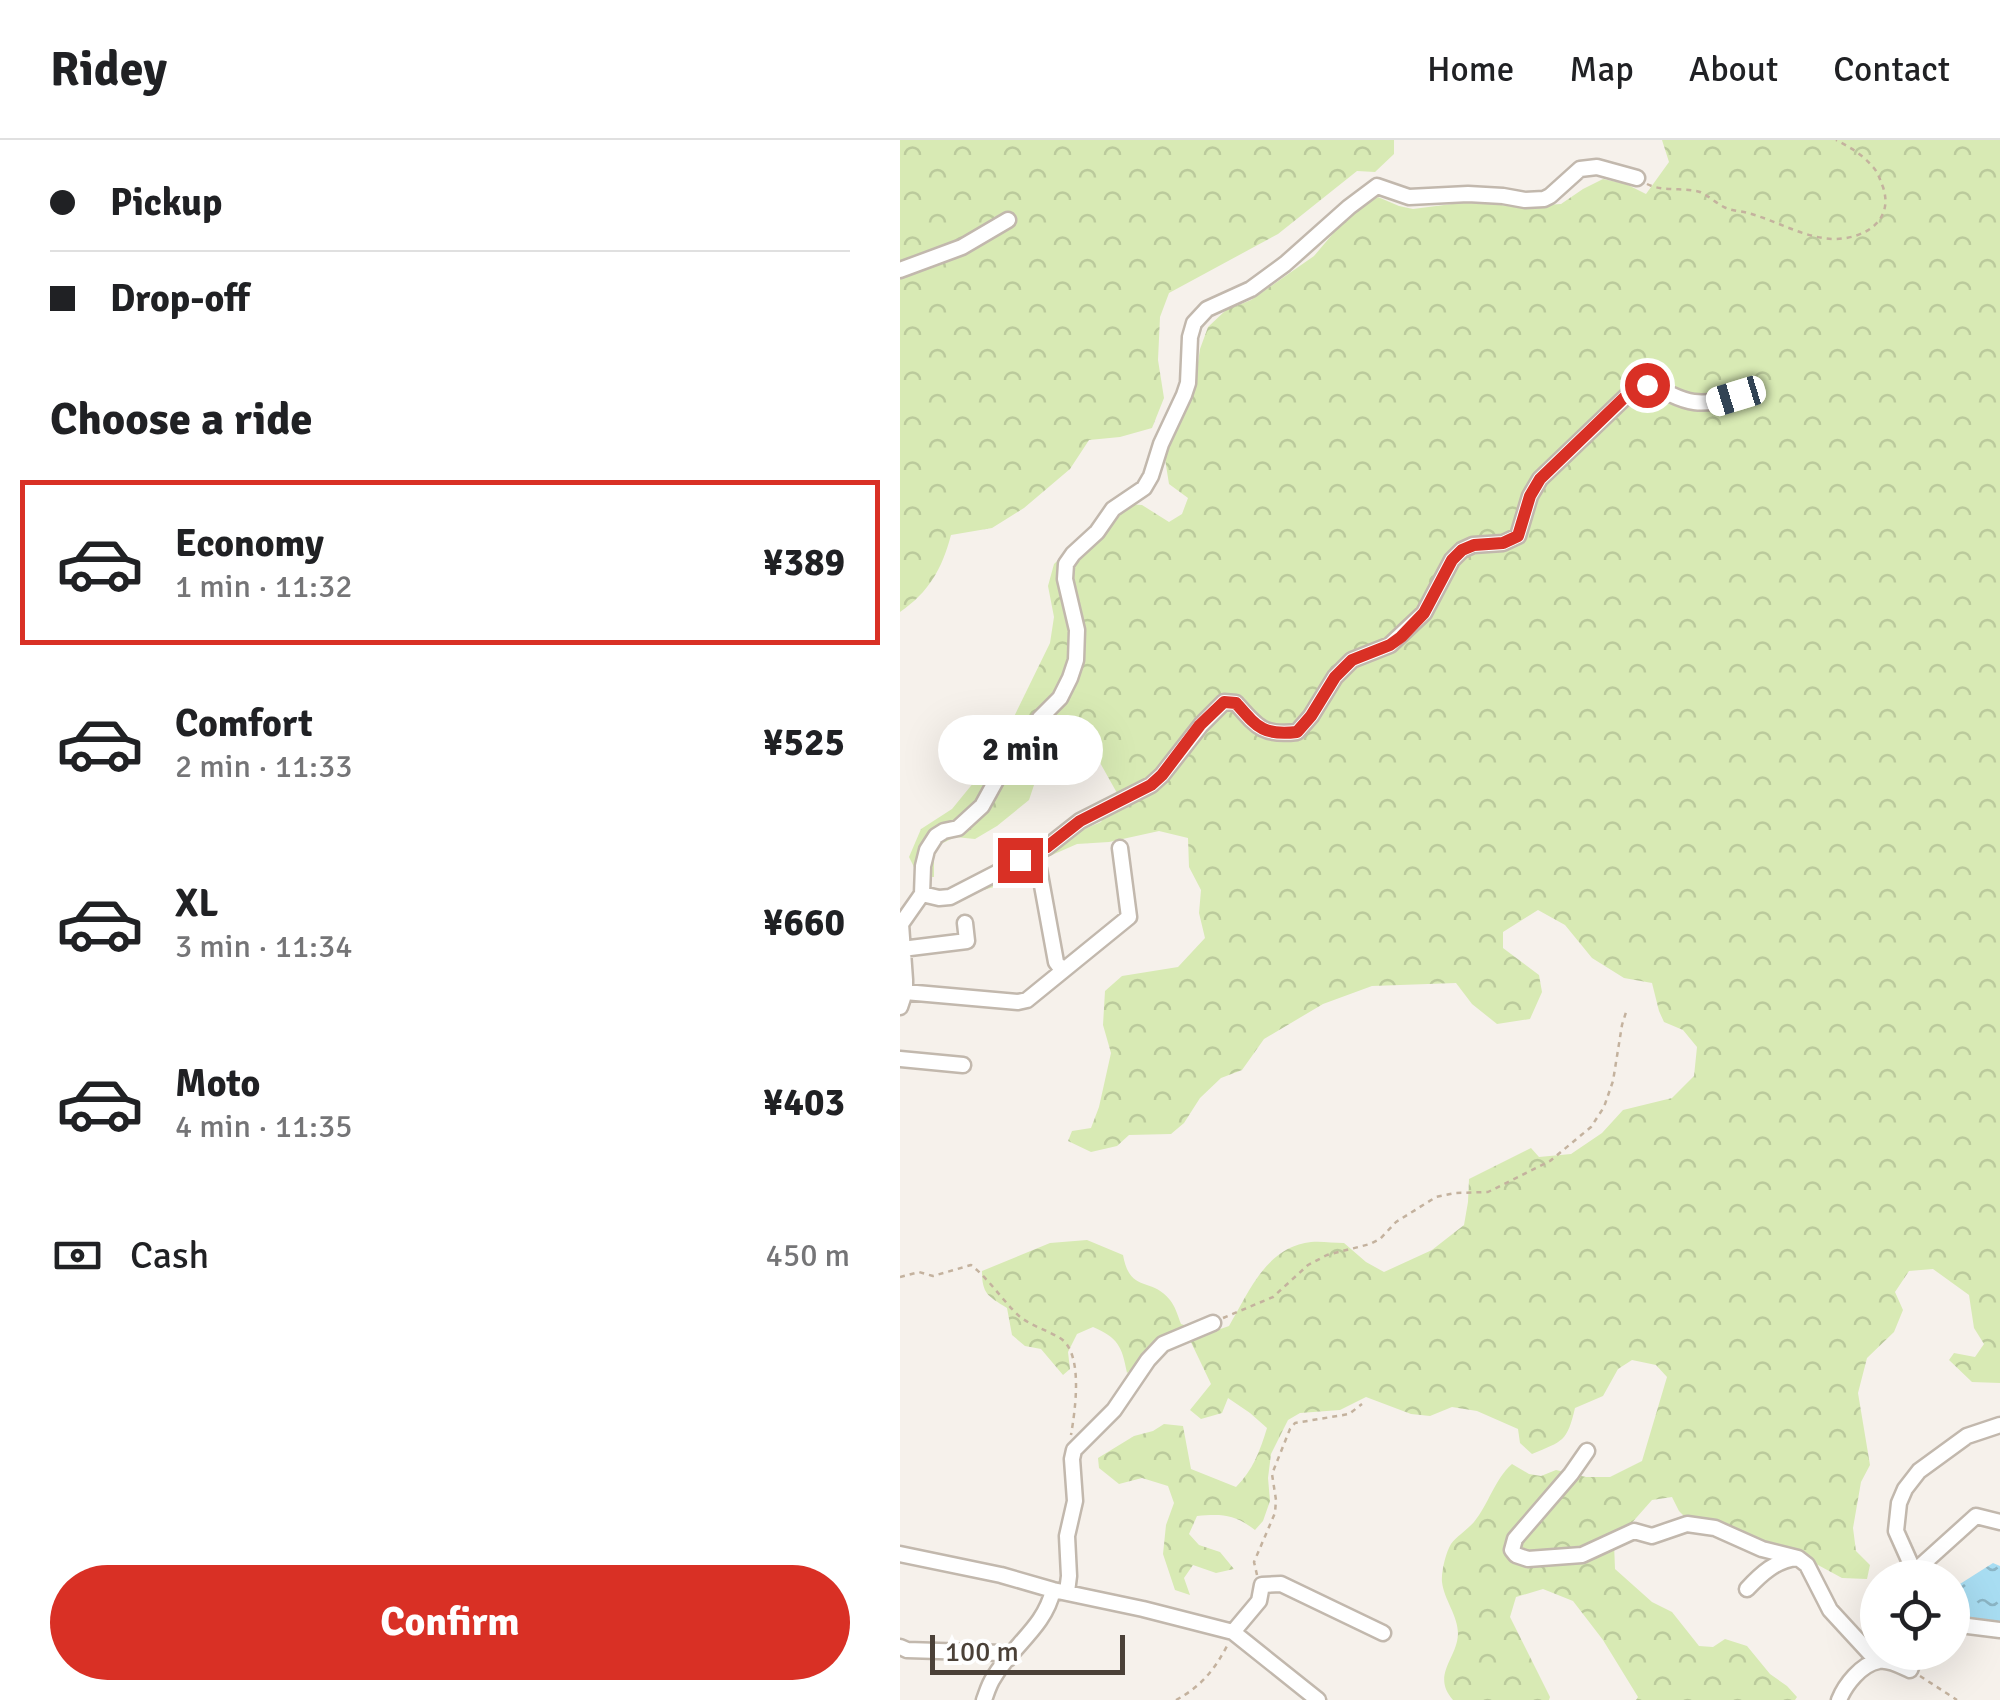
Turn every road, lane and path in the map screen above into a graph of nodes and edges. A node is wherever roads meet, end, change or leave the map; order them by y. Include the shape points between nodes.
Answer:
1 (1836, 140) edge
2 (1637, 178) joint
3 (1008, 220) dead end
4 (900, 270) edge
5 (1736, 396) dead end
6 (1120, 848) dead end
7 (1040, 868) dead end
8 (922, 894) junction
9 (965, 923) dead end
10 (902, 949) edge
11 (1062, 970) junction
12 (902, 1000) edge
13 (1627, 1009) dead end
14 (900, 1059) edge
15 (963, 1065) dead end
16 (900, 1277) edge
17 (1213, 1323) joint
18 (1362, 1404) dead end
19 (2000, 1425) edge
20 (1077, 1446) junction
21 (1587, 1451) dead end
22 (2000, 1522) edge
23 (900, 1554) edge
24 (1798, 1558) junction
25 (1909, 1560) edge
26 (1930, 1560) edge
27 (1262, 1586) junction
28 (1747, 1589) dead end
29 (1060, 1591) junction
30 (1970, 1626) edge
31 (2000, 1630) edge
32 (1234, 1632) junction
33 (1383, 1633) dead end
34 (1860, 1642) edge
35 (900, 1647) edge
36 (1008, 1659) junction
37 (1863, 1670) edge
38 (1910, 1670) edge
39 (984, 1700) edge
40 (1176, 1700) edge
41 (1318, 1700) edge
42 (1839, 1700) edge
43 (1957, 1700) edge

1 - 2 path via 1876,170 1886,196 1886,209 1866,234 1810,234 1727,209 1703,193 1653,188
2 - 8 street via 1596,167 1580,170 1544,200 1409,198 1377,186 1251,290 1207,309 1194,324 1188,383 1151,476 1066,564 1078,630 1070,678 982,806 958,828 936,836 923,866
3 - 4 street via 962,247
5 - 8 street via 1691,402 1637,386 1540,479 1518,536 1462,550 1424,613 1390,645 1352,660 1297,732 1269,733 1236,703 1224,702 1151,785 950,897
6 - 11 street via 1129,918
7 - 11 street
8 - 10 street via 901,924
9 - 10 street via 967,942
10 - 12 street
11 - 12 street via 1018,1002
13 - 17 path via 1604,1107 1550,1161 1488,1192 1436,1197 1380,1239 1308,1264 1273,1297
14 - 15 street
16 - 20 path via 971,1265 1022,1318 1064,1339 1075,1370 1071,1436
17 - 20 street via 1163,1344 1114,1410
18 - 27 path via 1349,1414 1290,1429 1272,1474 1275,1513 1254,1562
19 - 25 street via 1967,1436 1905,1489 1896,1532
20 - 29 street via 1067,1536 1070,1576
21 - 24 street via 1514,1539 1516,1555 1582,1556 1634,1531 1652,1536 1687,1524
22 - 26 street via 1976,1516
23 - 29 street
24 - 28 street via 1775,1565
24 - 34 street via 1830,1610
27 - 32 street via 1260,1600
27 - 33 street via 1281,1584
29 - 32 street
29 - 36 street
30 - 31 street
32 - 40 path via 1208,1678
32 - 41 street
35 - 36 street via 1002,1653
36 - 39 street
37 - 42 street
38 - 43 path

